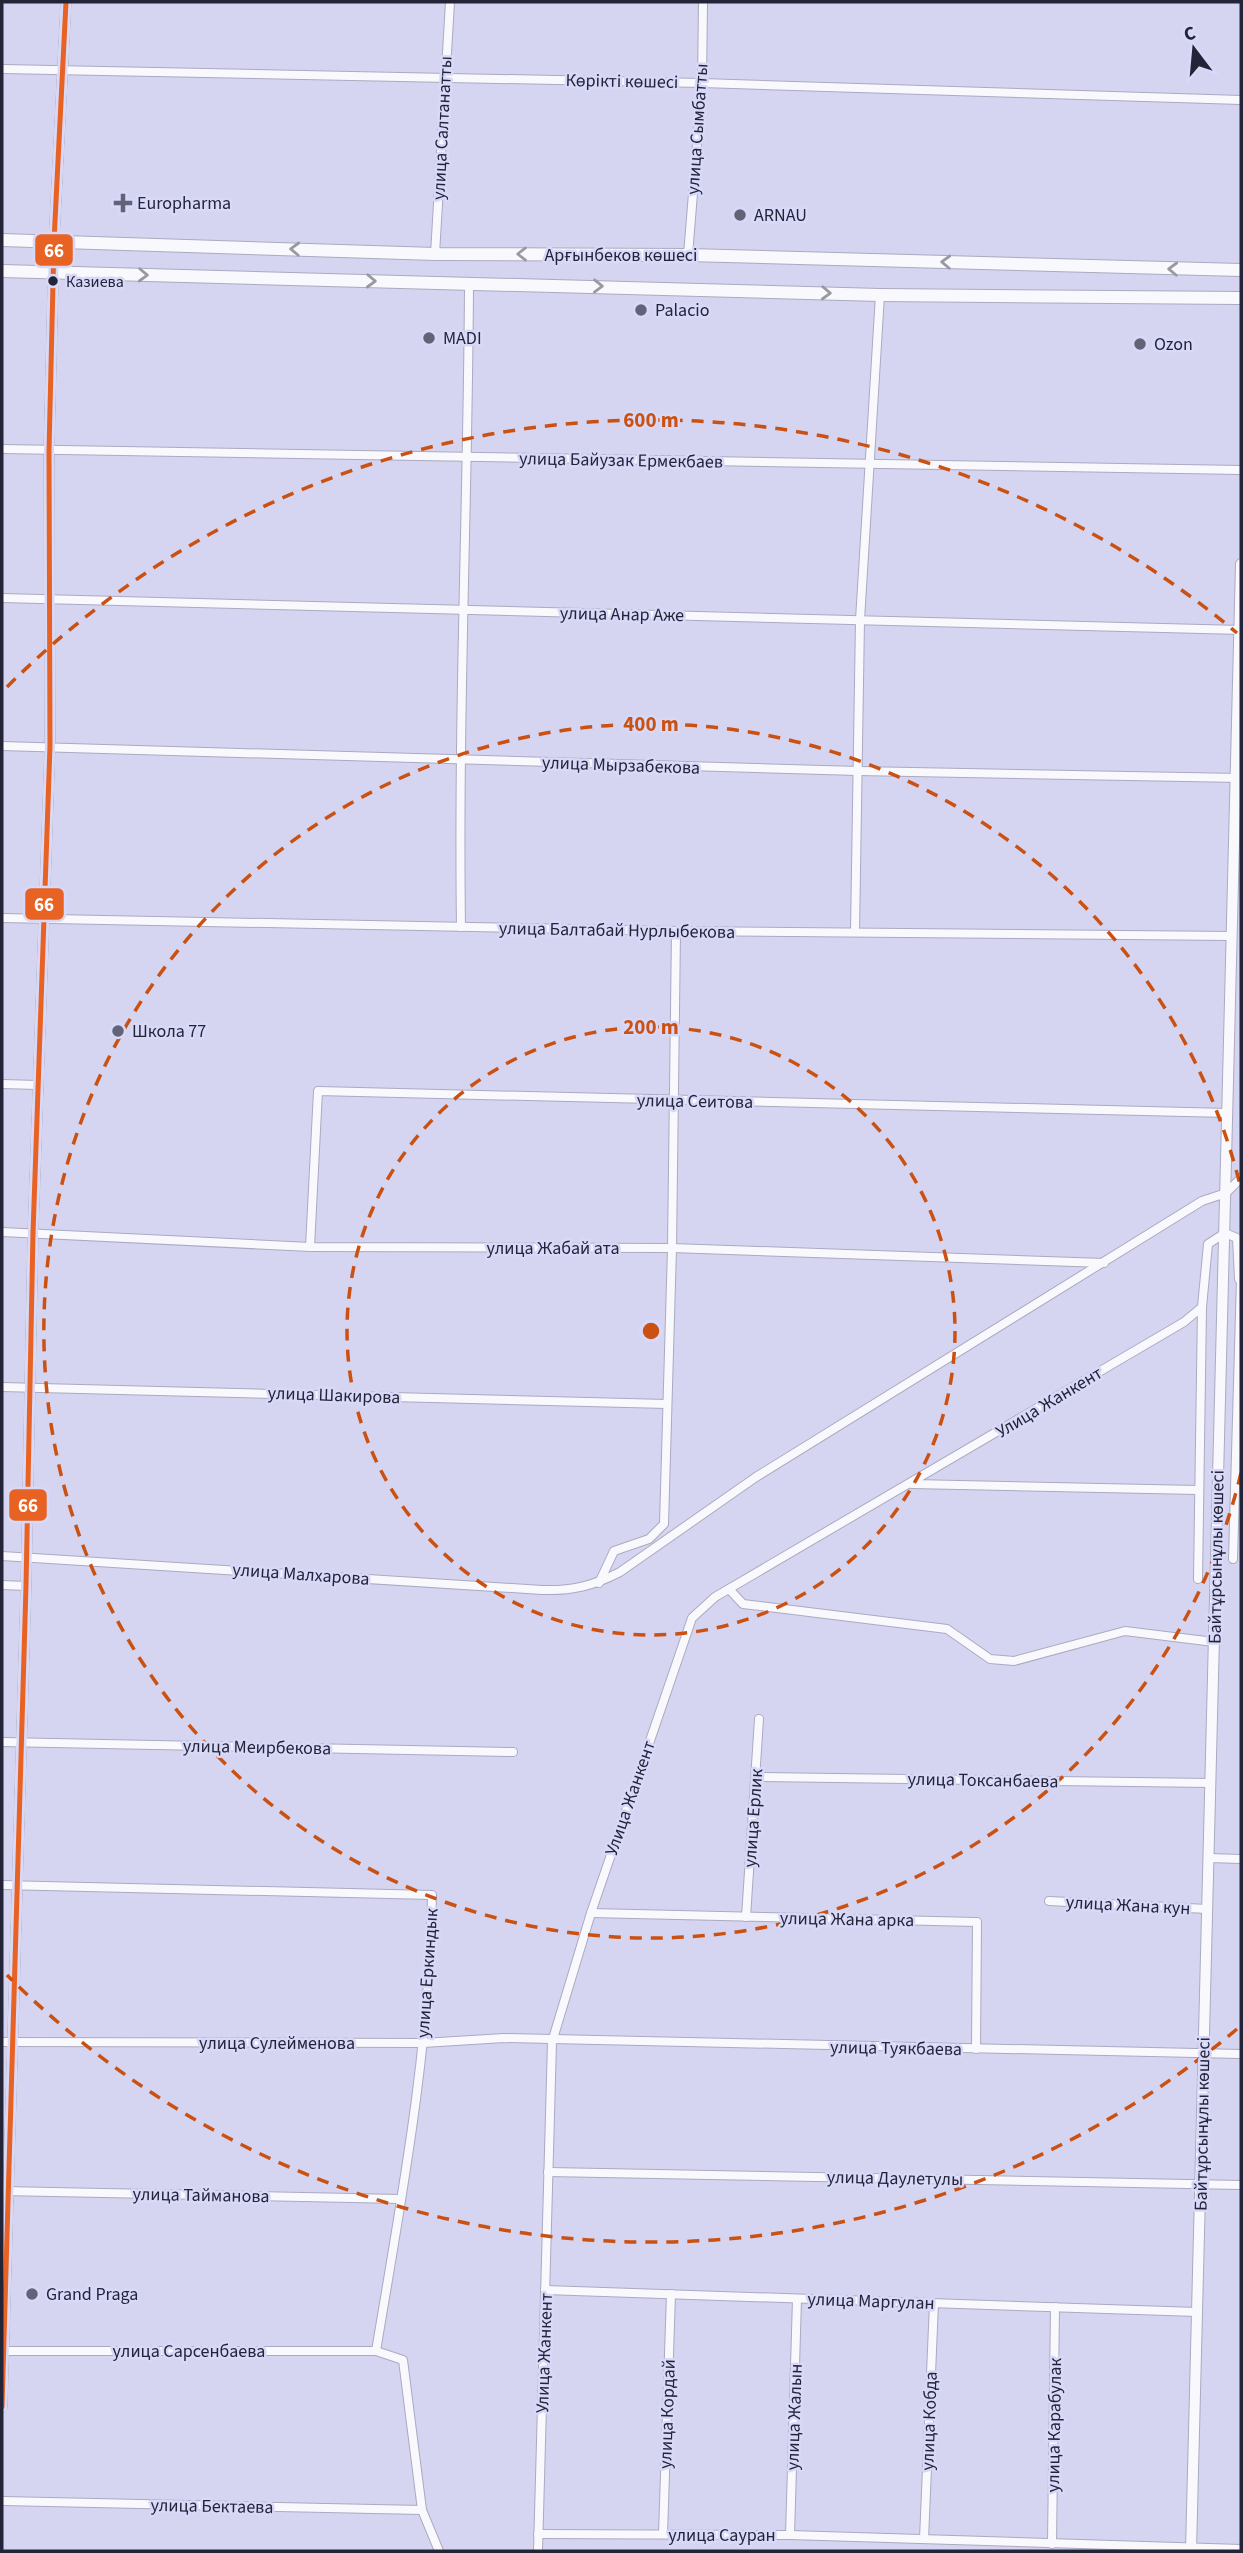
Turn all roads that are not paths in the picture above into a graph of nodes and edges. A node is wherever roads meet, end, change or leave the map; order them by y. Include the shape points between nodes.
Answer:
1 (66, 2) edge
2 (450, 2) edge
3 (703, 2) edge
4 (2, 69) edge
5 (64, 71) junction
6 (444, 78) junction
7 (702, 83) junction
8 (1241, 100) edge
9 (2, 240) edge
10 (54, 242) junction
11 (435, 254) junction
12 (688, 255) junction
13 (1241, 270) edge
14 (2, 271) edge
15 (53, 272) junction
16 (469, 284) junction
17 (880, 295) junction
18 (1241, 298) edge
19 (2, 449) edge
20 (49, 451) junction
21 (468, 457) junction
22 (869, 466) junction
23 (1241, 470) edge
24 (1241, 564) edge
25 (2, 598) edge
26 (50, 599) junction
27 (461, 610) junction
28 (860, 620) junction
29 (1240, 630) edge
30 (2, 746) edge
31 (50, 747) junction
32 (458, 760) junction
33 (858, 771) junction
34 (1239, 778) edge
35 (2, 918) edge
36 (43, 919) junction
37 (461, 927) junction
38 (676, 931) junction
39 (855, 932) junction
40 (1232, 936) junction
41 (1236, 955) edge
42 (2, 1084) edge
43 (38, 1085) junction
44 (673, 1101) junction
45 (1227, 1113) junction
46 (1241, 1178) edge
47 (1226, 1192) junction
48 (2, 1232) edge
49 (33, 1233) junction
50 (1225, 1233) junction
51 (310, 1247) junction
52 (672, 1248) junction
53 (1104, 1263) junction
54 (1240, 1278) edge
55 (1202, 1307) junction
56 (2, 1387) edge
57 (29, 1387) junction
58 (667, 1404) junction
59 (912, 1484) junction
60 (1198, 1490) junction
61 (2, 1556) edge
62 (25, 1557) junction
63 (1233, 1559) dead end
64 (1198, 1579) dead end
65 (599, 1583) junction
66 (2, 1585) edge
67 (26, 1586) junction
68 (729, 1589) junction
69 (1214, 1642) junction
70 (759, 1719) dead end
71 (2, 1742) edge
72 (21, 1743) junction
73 (513, 1752) dead end
74 (755, 1777) junction
75 (1211, 1783) junction
76 (1209, 1857) junction
77 (1241, 1859) edge
78 (2, 1885) edge
79 (17, 1886) junction
80 (1049, 1901) dead end
81 (1208, 1909) junction
82 (591, 1913) junction
83 (746, 1917) junction
84 (7, 2042) edge
85 (551, 2042) junction
86 (423, 2043) junction
87 (976, 2049) junction
88 (1204, 2053) junction
89 (1241, 2054) edge
90 (548, 2172) junction
91 (1201, 2184) junction
92 (1241, 2185) edge
93 (5, 2191) edge
94 (401, 2199) junction
95 (545, 2290) junction
96 (671, 2294) junction
97 (797, 2299) junction
98 (934, 2303) junction
99 (1055, 2307) junction
100 (1197, 2312) junction
101 (3, 2351) edge
102 (376, 2351) junction
103 (2, 2407) edge
104 (2, 2501) edge
105 (422, 2510) junction
106 (538, 2534) junction
107 (663, 2534) junction
108 (790, 2535) junction
109 (924, 2539) junction
110 (1052, 2544) junction
111 (1241, 2549) edge
112 (1191, 2550) edge
113 (439, 2551) edge
114 (538, 2551) edge

1 - 5 street
2 - 6 street, улица Салтанатты
3 - 7 street, улица Сымбатты
4 - 5 street, Көрікті көшесі
5 - 6 street, Көрікті көшесі
5 - 10 street
6 - 7 street, Көрікті көшесі
6 - 11 street, улица Салтанатты
7 - 8 street, Көрікті көшесі
7 - 12 street, улица Сымбатты
9 - 10 main road, Арғынбеков көшесі
11 -> 10 main road, Арғынбеков көшесі
10 - 15 street
12 -> 11 main road, Арғынбеков көшесі
13 -> 12 main road, Арғынбеков көшесі
14 - 15 main road, Арғынбеков көшесі
15 -> 16 main road, Арғынбеков көшесі
15 - 20 street
16 -> 17 main road, Арғынбеков көшесі
16 - 21 street
17 - 18 main road, Арғынбеков көшесі
17 - 22 street
19 - 20 street, улица Байузак Ермекбаев
20 - 21 street, улица Байузак Ермекбаев
20 - 26 street
21 - 22 street, улица Байузак Ермекбаев
21 - 27 street
22 - 23 street, улица Байузак Ермекбаев
22 - 28 street
24 - 29 main road, Байтұрсынұлы көшесі
25 - 26 street, улица Анар Аже
26 - 27 street, улица Анар Аже
26 - 31 street
27 - 28 street, улица Анар Аже
27 - 32 street
28 - 29 street, улица Анар Аже
28 - 33 street
29 - 34 main road, Байтұрсынұлы көшесі
30 - 31 street, улица Мырзабекова
31 - 32 street, улица Мырзабекова
31 - 36 street
32 - 33 street, улица Мырзабекова
32 - 37 street
33 - 34 street, улица Мырзабекова
33 - 39 street
34 - 40 main road, Байтұрсынұлы көшесі
35 - 36 street, улица Балтабай Нурлыбекова
36 - 37 street, улица Балтабай Нурлыбекова
36 - 43 street
37 - 38 street, улица Балтабай Нурлыбекова
38 - 39 street, улица Балтабай Нурлыбекова
38 - 44 street
39 - 40 street, улица Балтабай Нурлыбекова
40 - 41 main road, Байтұрсынұлы көшесі
41 - 45 main road, Байтұрсынұлы көшесі
42 - 43 street
43 - 49 street
44 - 45 street, улица Сеитова
44 - 51 street, улица Сеитова via 318,1091
44 - 52 street
45 - 47 main road, Байтұрсынұлы көшесі
46 - 47 street, улица Малхарова
47 - 50 main road, Байтұрсынұлы көшесі
47 - 53 street, улица Малхарова via 1202,1201
48 - 49 street, улица Жабай ата
49 - 51 street, улица Жабай ата
49 - 57 street
50 - 54 street via 1237,1238
50 - 55 street via 1208,1244
50 - 69 main road, Байтұрсынұлы көшесі
51 - 52 street, улица Жабай ата
52 - 53 street, улица Жабай ата
52 - 58 street
53 - 65 street, улица Малхарова via 756,1477
54 - 63 street
55 - 59 street, Улица Жанкент
55 - 60 street
56 - 57 street, улица Шакирова
57 - 58 street, улица Шакирова
57 - 62 street
58 - 65 street via 664,1524 649,1539 614,1551
59 - 60 street
59 - 68 street, Улица Жанкент
60 - 64 street
61 - 62 street, улица Малхарова
62 - 65 street, улица Малхарова via 542,1590 571,1591
62 - 67 street
66 - 67 street
67 - 72 street
68 - 69 street via 743,1604 947,1629 997,1662 1125,1631
68 - 82 street, Улица Жанкент via 692,1618
69 - 75 main road, Байтұрсынұлы көшесі
70 - 74 street, улица Ерлик
71 - 72 street, улица Меирбекова
72 - 73 street, улица Меирбекова
72 - 79 street
74 - 75 street, улица Токсанбаева
74 - 83 street, улица Ерлик
75 - 76 main road, Байтұрсынұлы көшесі
76 - 77 street
76 - 81 main road, Байтұрсынұлы көшесі
78 - 79 street, улица Еркиндык
79 - 84 street
79 - 86 street, улица Еркиндык via 432,1895
80 - 81 street, улица Жана кун
81 - 88 main road, Байтұрсынұлы көшесі
82 - 83 street, улица Жана арка
82 - 85 street, Улица Жанкент
83 - 87 street, улица Жана арка via 977,1922
84 - 86 street, улица Сулейменова
84 - 93 street
85 - 86 street, улица Сулейменова via 504,2038
85 - 87 street, улица Туякбаева
85 - 90 street, Улица Жанкент
86 - 94 street, улица Еркиндык
87 - 88 street, улица Туякбаева
88 - 89 street, улица Туякбаева
88 - 91 main road, Байтұрсынұлы көшесі
90 - 91 street, улица Даулетулы
90 - 95 street, Улица Жанкент
91 - 92 street, улица Даулетулы
91 - 100 main road, Байтұрсынұлы көшесі
93 - 94 street, улица Тайманова
93 - 101 street
94 - 102 street, улица Еркиндык
95 - 96 street, улица Маргулан
95 - 106 street, Улица Жанкент
96 - 97 street, улица Маргулан
96 - 107 street, улица Кордай
97 - 98 street, улица Маргулан
97 - 108 street, улица Жалын
98 - 99 street, улица Маргулан
98 - 109 street, улица Кобда
99 - 100 street, улица Маргулан
99 - 110 street, улица Карабулак
100 - 112 main road, Байтұрсынұлы көшесі
101 - 102 street, улица Сарсенбаева
101 - 103 street
102 - 105 street via 403,2360
104 - 105 street, улица Бектаева
105 - 113 street
106 - 107 street, улица Сауран
106 - 114 street, Улица Жанкент
107 - 108 street, улица Сауран
108 - 109 street, улица Сауран
109 - 110 street, улица Сауран
110 - 112 street, улица Сауран
111 - 112 street, улица Сауран

